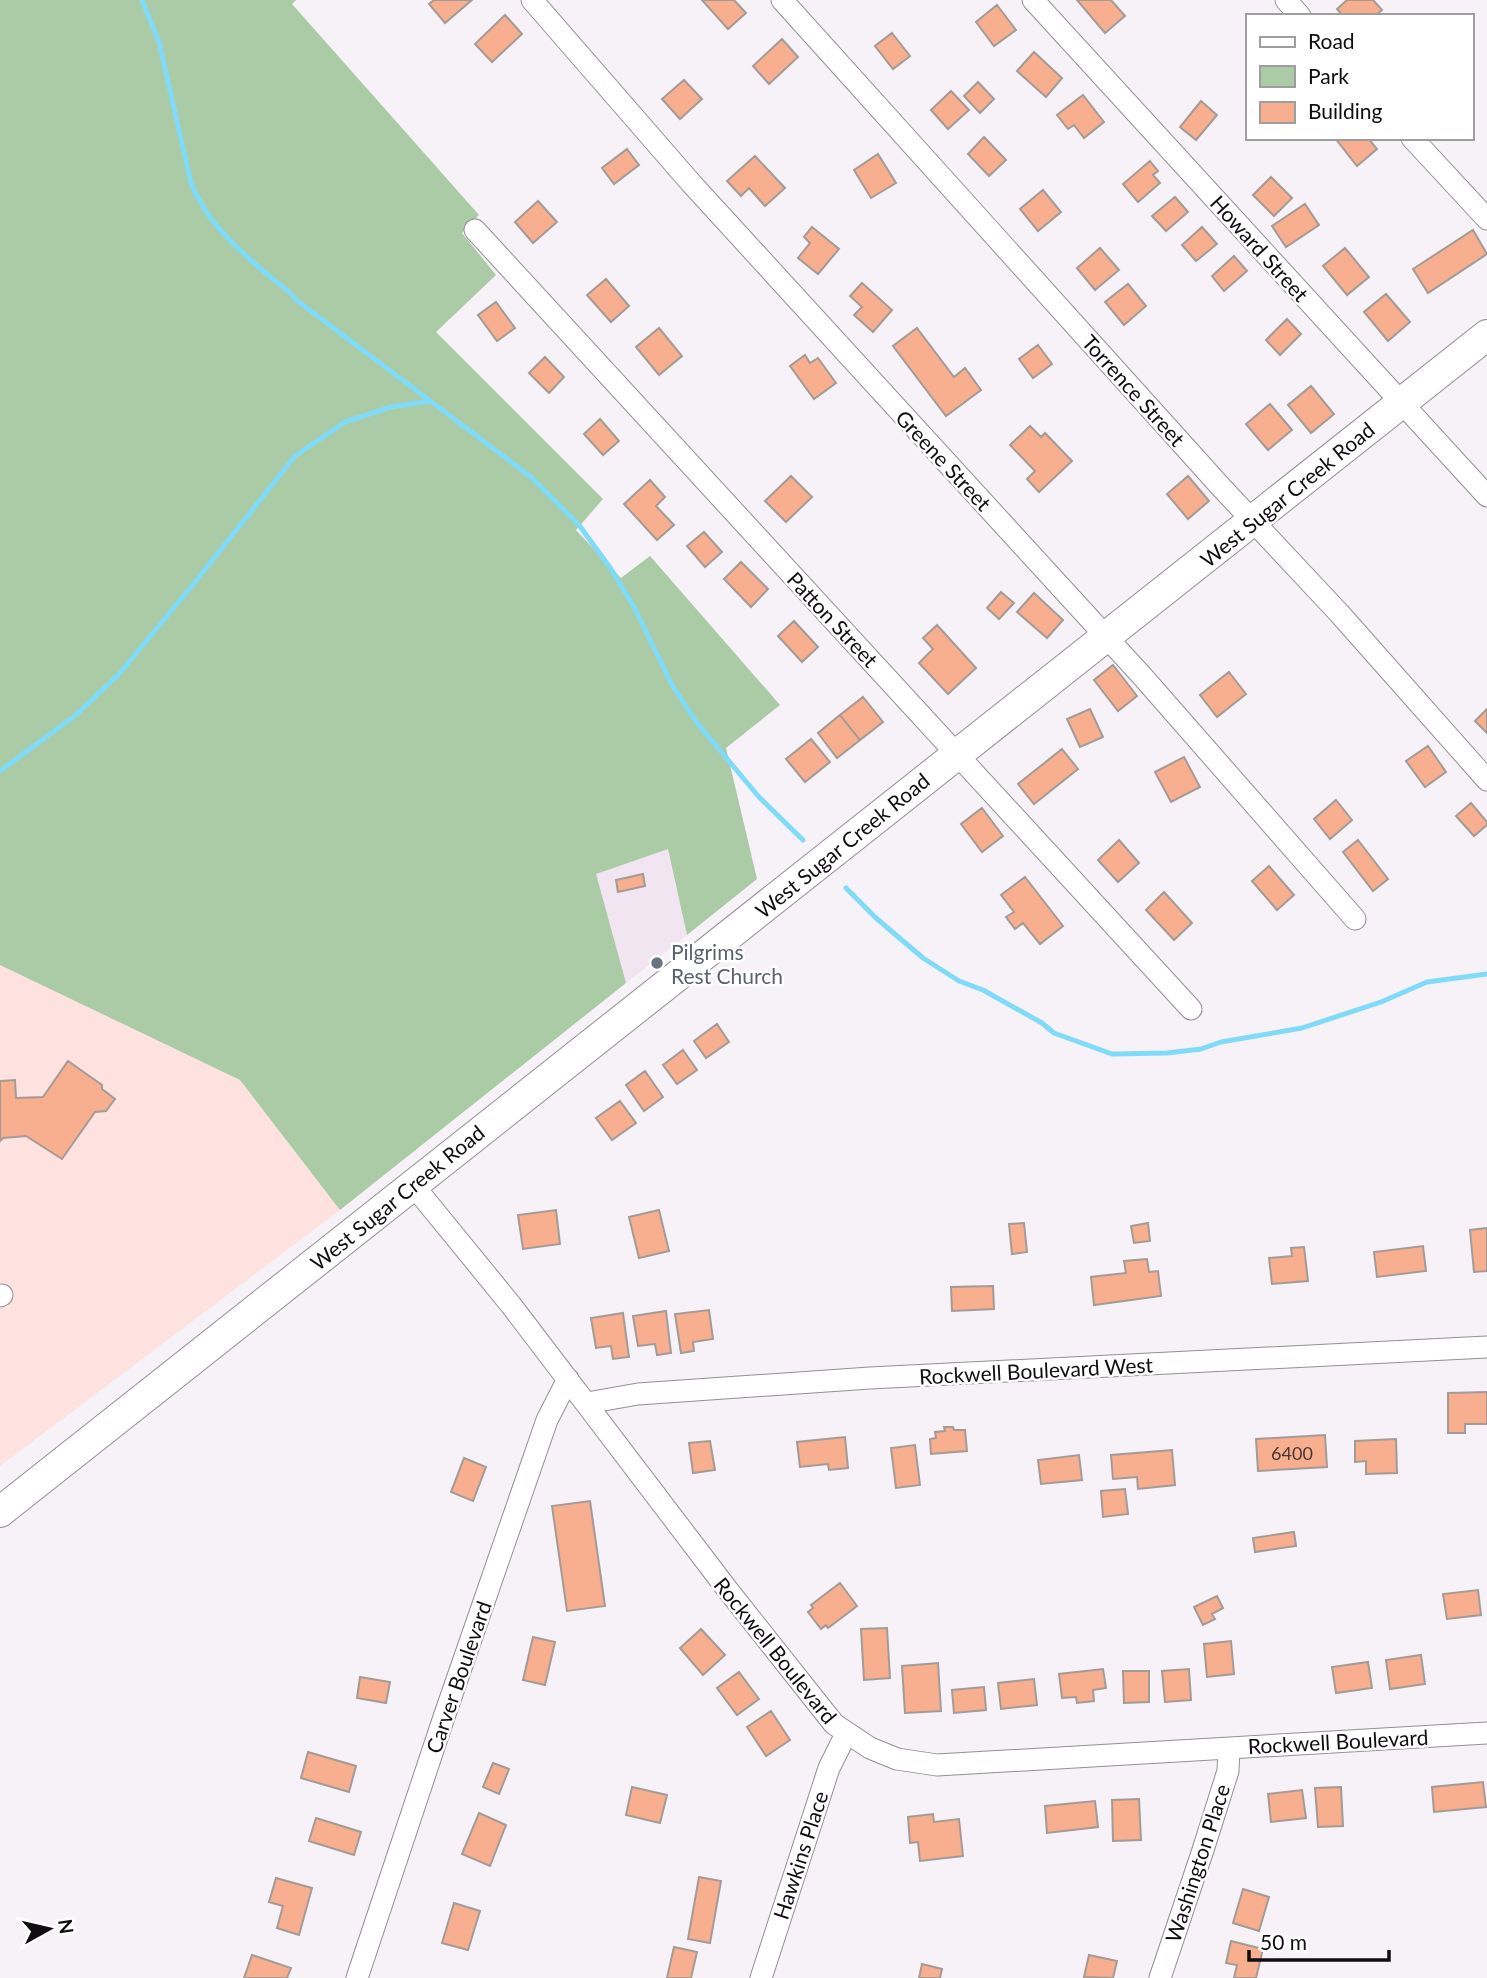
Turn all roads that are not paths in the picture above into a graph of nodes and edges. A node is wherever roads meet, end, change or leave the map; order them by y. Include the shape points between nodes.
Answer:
1 (532, 0) edge
2 (782, 0) edge
3 (1033, 0) edge
4 (1286, 0) edge
5 (1298, 14) edge
6 (1414, 140) edge
7 (1487, 219) edge
8 (475, 230) dead end
9 (1487, 335) edge
10 (1401, 402) junction
11 (1487, 496) edge
12 (1254, 521) junction
13 (1106, 637) junction
14 (957, 753) junction
15 (1487, 780) edge
16 (1355, 919) dead end
17 (1191, 1009) dead end
18 (413, 1185) junction
19 (1487, 1347) edge
20 (568, 1379) junction
21 (587, 1403) junction
22 (0, 1512) edge
23 (1487, 1733) edge
24 (846, 1734) junction
25 (1229, 1748) junction
26 (357, 1978) edge
27 (761, 1978) edge
28 (1160, 1978) edge

1 - 13 street, Greene Street via 691,183
2 - 12 street, Torrence Street
3 - 10 street, Howard Street
4 - 5 street
6 - 7 street
8 - 14 street, Patton Street
9 - 10 main road, West Sugar Creek Road
10 - 11 street, Howard Street
10 - 12 main road, West Sugar Creek Road
12 - 13 main road, West Sugar Creek Road
12 - 15 street, Torrence Street
13 - 14 main road, West Sugar Creek Road
13 - 16 street, Greene Street
14 - 17 street, Patton Street
14 - 18 main road, West Sugar Creek Road
18 - 20 street, Rockwell Boulevard
18 - 22 main road, West Sugar Creek Road
19 - 21 street, Rockwell Boulevard West via 870,1378 638,1394
20 - 21 street, Rockwell Boulevard
20 - 26 street, Carver Boulevard via 547,1420
21 - 24 street, Rockwell Boulevard via 727,1589
23 - 25 street, Rockwell Boulevard
24 - 25 street, Rockwell Boulevard via 897,1759 937,1765
24 - 27 street, Hawkins Place via 829,1768
25 - 28 street, Washington Place via 1228,1771

